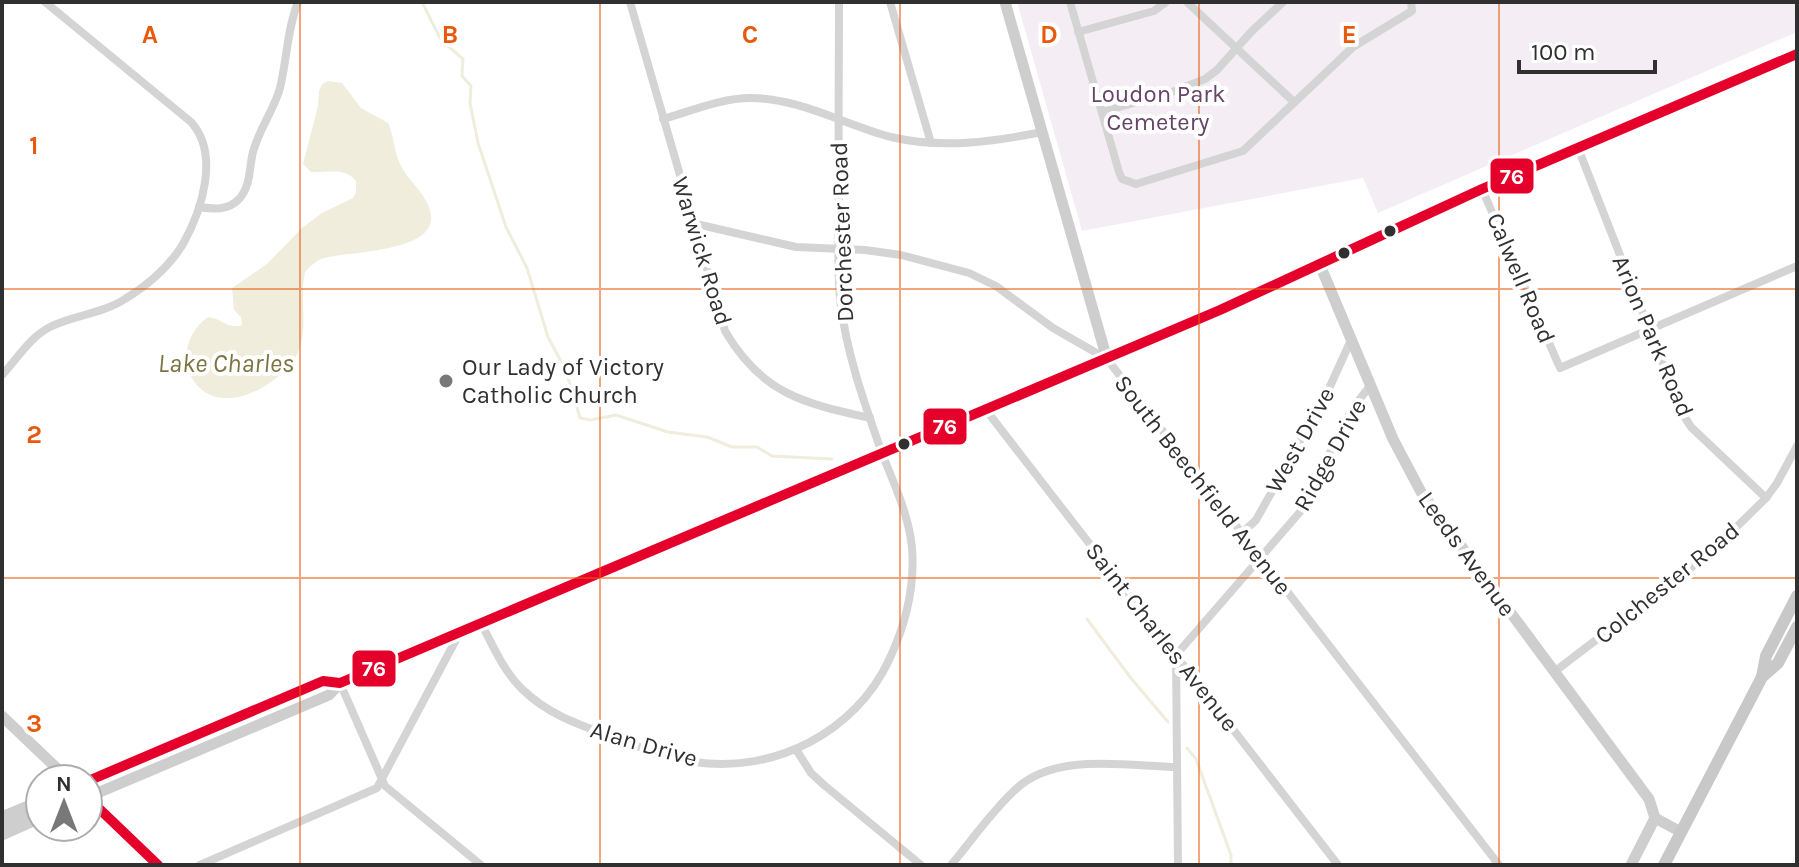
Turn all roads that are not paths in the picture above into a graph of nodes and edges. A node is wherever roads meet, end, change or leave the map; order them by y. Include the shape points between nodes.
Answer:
1 (45, 2) edge
2 (298, 2) edge
3 (630, 2) edge
4 (839, 2) edge
5 (890, 2) edge
6 (1005, 2) edge
7 (1070, 2) edge
8 (1166, 2) edge
9 (1187, 2) edge
10 (1283, 2) edge
11 (1411, 2) edge
12 (1078, 32) junction
13 (1236, 48) junction
14 (1797, 54) edge
15 (1294, 102) junction
16 (1102, 112) junction
17 (663, 119) junction
18 (838, 119) junction
19 (1042, 132) junction
20 (931, 143) junction
21 (1578, 148) junction
22 (1482, 189) junction
23 (199, 207) junction
24 (692, 223) junction
25 (839, 249) junction
26 (1320, 265) junction
27 (1797, 266) edge
28 (1649, 329) junction
29 (1351, 340) junction
30 (1107, 359) junction
31 (2, 375) edge
32 (1370, 386) junction
33 (986, 410) junction
34 (870, 418) junction
35 (1797, 446) edge
36 (883, 455) junction
37 (1766, 498) junction
38 (1241, 534) junction
39 (1260, 559) junction
40 (1797, 596) edge
41 (481, 623) junction
42 (1797, 627) edge
43 (459, 633) junction
44 (1176, 655) junction
45 (1554, 672) junction
46 (1762, 677) junction
47 (340, 683) junction
48 (2, 716) edge
49 (797, 751) junction
50 (51, 763) edge
51 (1177, 767) junction
52 (104, 774) edge
53 (381, 778) junction
54 (104, 791) edge
55 (24, 808) edge
56 (104, 813) edge
57 (2, 817) edge
58 (24, 817) edge
59 (1655, 818) junction
60 (24, 825) edge
61 (2, 827) edge
62 (1681, 832) junction
63 (2, 835) edge
64 (158, 865) edge
65 (200, 865) edge
66 (481, 865) edge
67 (921, 865) edge
68 (951, 865) edge
69 (1178, 865) edge
70 (1338, 865) edge
71 (1499, 865) edge
72 (1631, 865) edge
73 (1664, 865) edge

1 - 23 street via 198,130 206,160
2 - 23 street via 279,91 253,151 249,181 230,206
3 - 17 street, Warwick Road
4 - 18 street, Dorchester Road
5 - 20 street
6 - 19 main road, South Beechfield Avenue
7 - 12 street
8 - 12 street via 1154,11
9 - 13 street
10 - 13 street
11 - 15 street via 1412,11 1353,47
12 - 16 street
13 - 15 street
13 - 16 street via 1205,79
14 - 21 main road
15 - 16 street via 1243,151 1136,184 1122,179
17 - 18 street via 753,98
17 - 24 street, Warwick Road
18 - 20 street
18 - 25 street, Dorchester Road
19 - 20 street
19 - 30 main road, South Beechfield Avenue
21 - 22 main road
21 - 28 street, Arion Park Road
22 - 26 main road
22 - 28 street, Calwell Road via 1560,368
23 - 31 street via 182,245 150,281 109,308 50,327
24 - 25 street via 796,247
24 - 34 street, Warwick Road via 721,322 749,365 791,397
25 - 30 street via 901,255 969,273
25 - 34 street, Dorchester Road via 845,331
26 - 29 main road, Leeds Avenue
26 - 30 main road
27 - 28 street
28 - 37 street, Arion Park Road via 1686,419
29 - 32 main road, Leeds Avenue
29 - 38 street, West Drive via 1256,520
30 - 33 main road
30 - 38 street, South Beechfield Avenue
32 - 39 street, Ridge Drive via 1352,409 1300,512
32 - 45 main road, Leeds Avenue via 1428,503
33 - 36 main road
33 - 44 street, Saint Charles Avenue
34 - 36 street, Dorchester Road
35 - 37 street, Colchester Road
36 - 41 main road
36 - 49 street, Alan Drive via 912,549 910,591 899,636 877,682 852,713
37 - 45 street, Colchester Road via 1691,570
38 - 39 street, South Beechfield Avenue
39 - 44 street, Ridge Drive
39 - 71 street, South Beechfield Avenue
40 - 46 main road via 1766,656
41 - 43 main road
41 - 49 street, Alan Drive via 520,688 566,720 695,763 740,763
42 - 46 main road via 1778,663
43 - 47 main road
43 - 53 street
44 - 51 street
44 - 70 street, Saint Charles Avenue
45 - 59 main road, Leeds Avenue via 1640,784
46 - 62 main road
47 - 52 main road via 323,681
47 - 53 street
47 - 54 main road via 329,695
48 - 50 main road
49 - 67 street via 824,785
51 - 68 street via 1066,765 1041,772 1015,790
51 - 69 street
53 - 65 street via 377,788
53 - 66 street
55 - 57 main road
56 - 64 main road
58 - 61 main road
59 - 62 main road
59 - 72 main road
60 - 63 main road
62 - 73 main road

